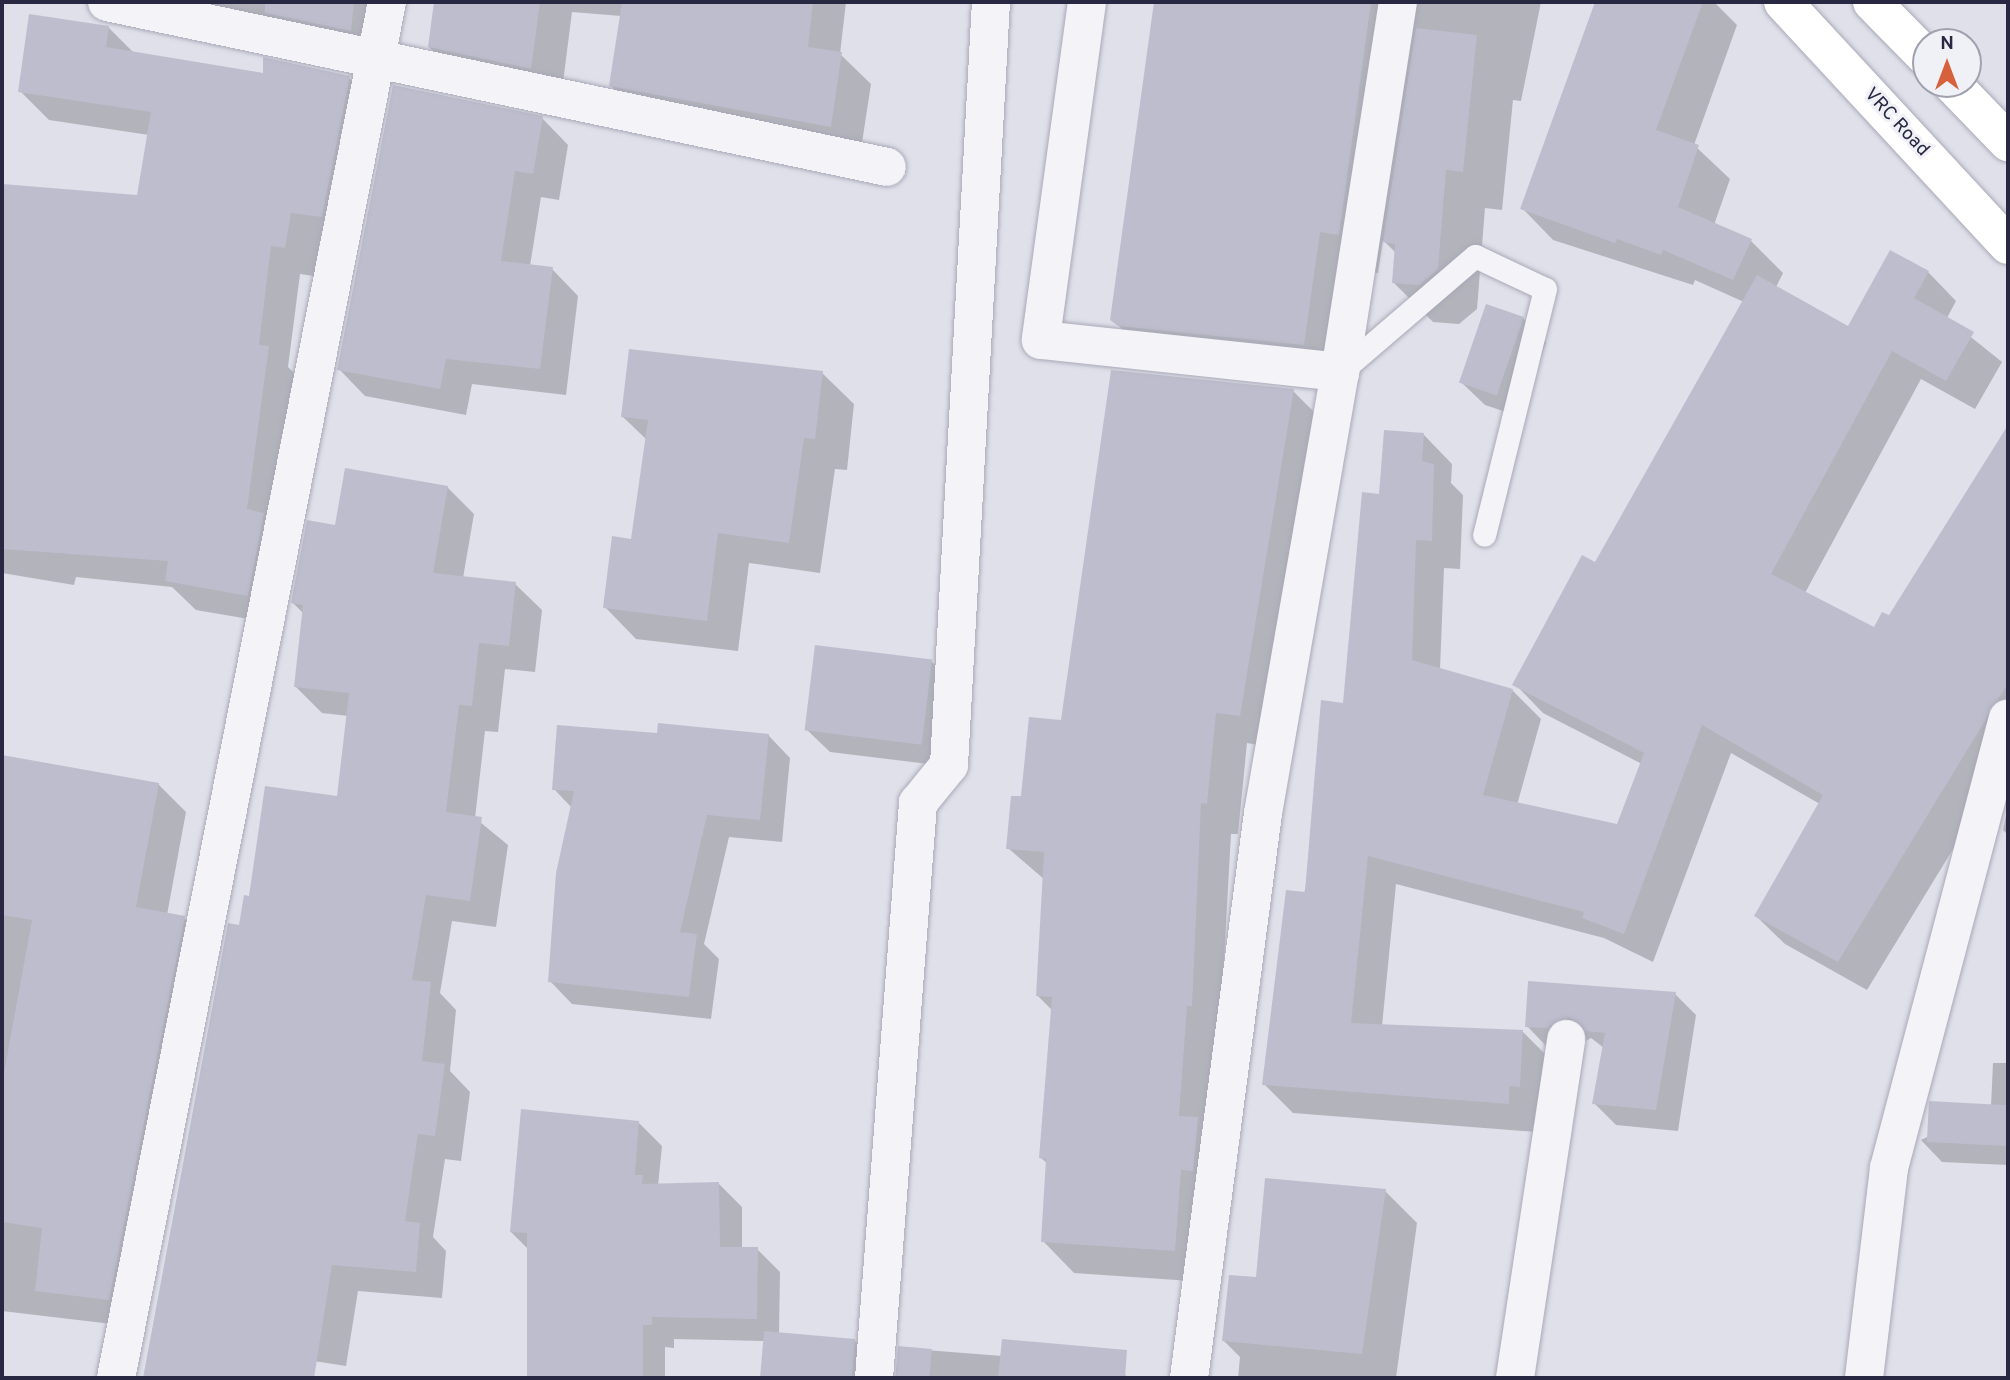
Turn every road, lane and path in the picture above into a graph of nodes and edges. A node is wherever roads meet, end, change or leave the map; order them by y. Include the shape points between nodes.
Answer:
1 (107, 2) edge
2 (387, 2) edge
3 (991, 2) edge
4 (1087, 2) edge
5 (1398, 2) edge
6 (1783, 2) edge
7 (1872, 2) edge
8 (1912, 43) edge
9 (373, 59) junction
10 (1966, 98) edge
11 (2008, 142) edge
12 (887, 167) dead end
13 (2008, 245) edge
14 (1340, 372) junction
15 (1484, 535) dead end
16 (2008, 718) edge
17 (1566, 1039) dead end
18 (116, 1378) edge
19 (874, 1378) edge
20 (1189, 1378) edge
21 (1515, 1378) edge
22 (1864, 1378) edge

1 - 9 street
2 - 9 street
3 - 19 street via 949,765 918,803
4 - 14 street via 1041,340
5 - 14 street
6 - 13 main road, VRC Road
7 - 8 main road
9 - 12 street
9 - 18 street
10 - 11 main road
14 - 15 lane via 1475,256 1545,289
14 - 20 street via 1263,813
16 - 22 street via 1889,1168
17 - 21 street

